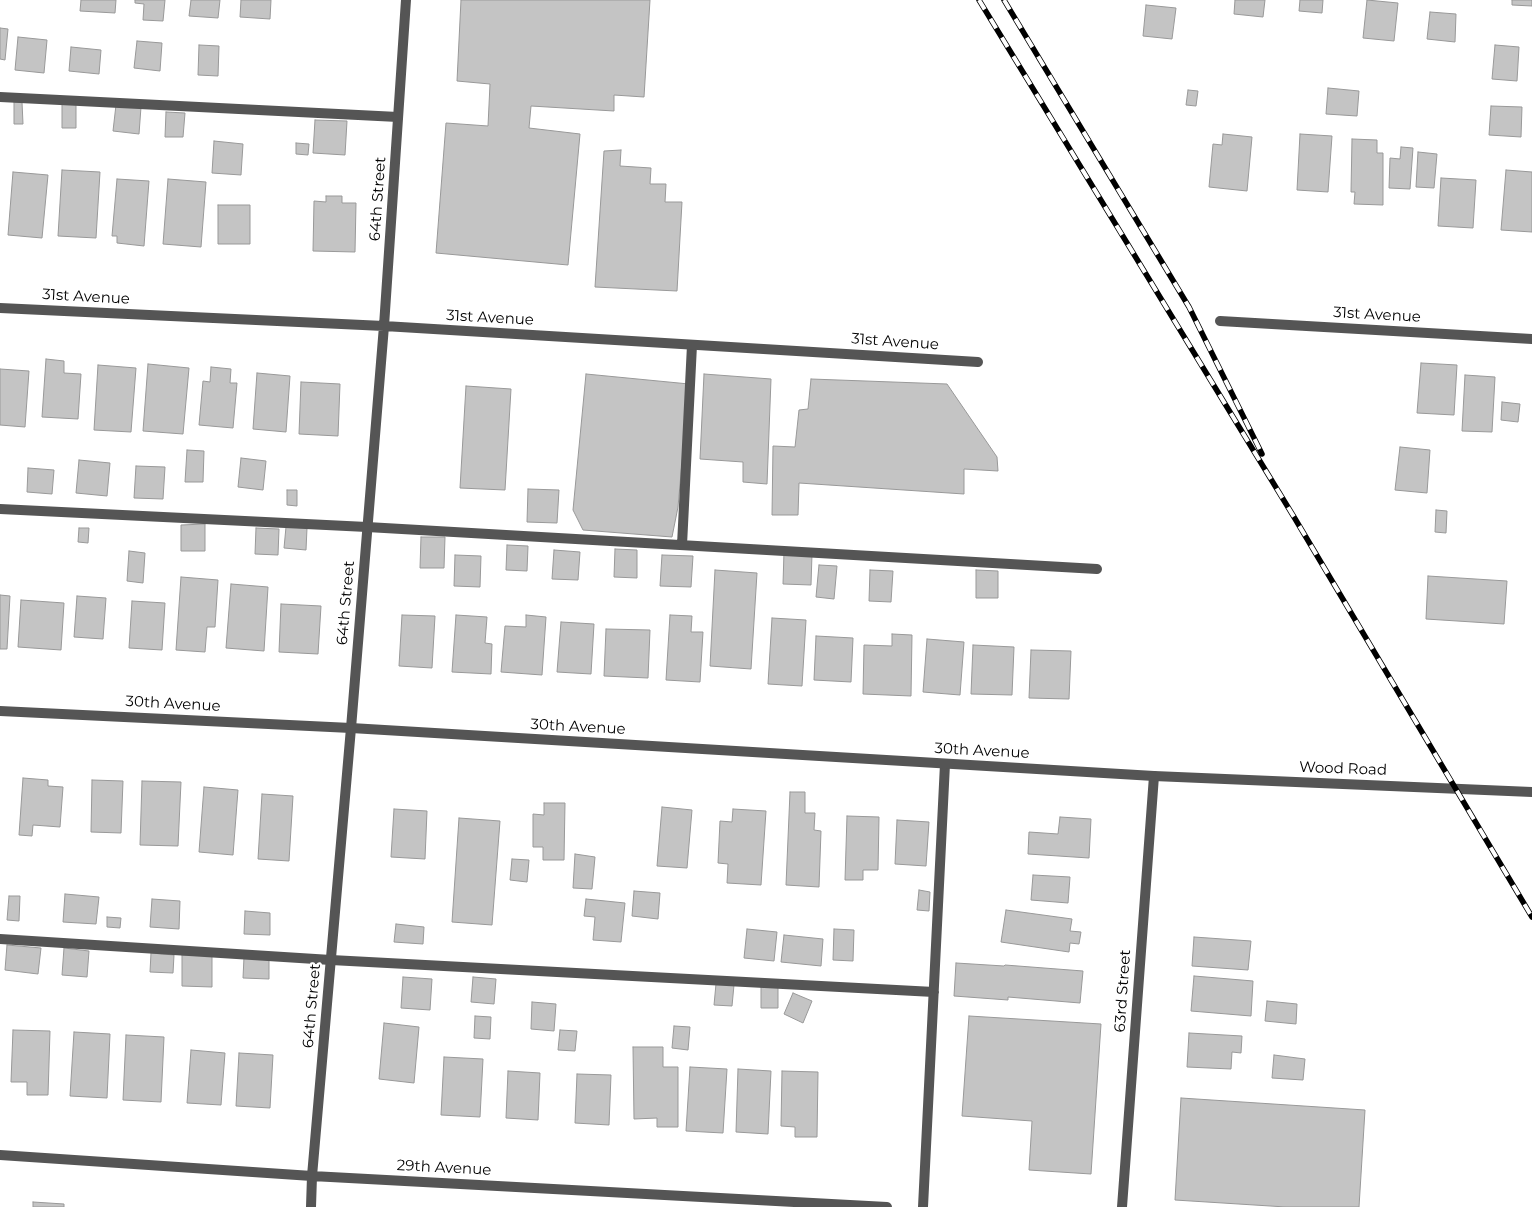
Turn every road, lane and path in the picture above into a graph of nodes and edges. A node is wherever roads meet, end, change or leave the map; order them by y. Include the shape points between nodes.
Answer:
1 (406, 0) edge
2 (0, 97) edge
3 (398, 117) junction
4 (0, 308) edge
5 (1220, 321) dead end
6 (384, 326) junction
7 (1532, 339) edge
8 (692, 345) junction
9 (978, 362) dead end
10 (0, 509) edge
11 (367, 527) junction
12 (682, 545) junction
13 (1096, 569) dead end
14 (0, 711) edge
15 (352, 728) junction
16 (945, 764) junction
17 (1154, 776) junction
18 (1532, 792) edge
19 (0, 939) edge
20 (331, 960) junction
21 (934, 992) junction
22 (0, 1155) edge
23 (312, 1176) junction
24 (311, 1207) edge
25 (887, 1207) edge
26 (923, 1207) edge
27 (1122, 1207) edge

1 - 3 street, 64th Street
2 - 3 street
3 - 6 street, 64th Street
4 - 6 street, 31st Avenue
5 - 7 street, 31st Avenue
6 - 8 street, 31st Avenue
6 - 11 street, 64th Street
8 - 9 street, 31st Avenue
8 - 12 street
10 - 11 street
11 - 12 street
11 - 15 street, 64th Street
12 - 13 street
14 - 15 street, 30th Avenue
15 - 16 street, 30th Avenue
15 - 20 street, 64th Street
16 - 17 street, 30th Avenue
16 - 21 street
17 - 18 street, Wood Road
17 - 27 street, 63rd Street
19 - 20 street
20 - 21 street
20 - 23 street, 64th Street
21 - 26 street
22 - 23 street, 29th Avenue
23 - 24 street, 64th Street
23 - 25 street, 29th Avenue

